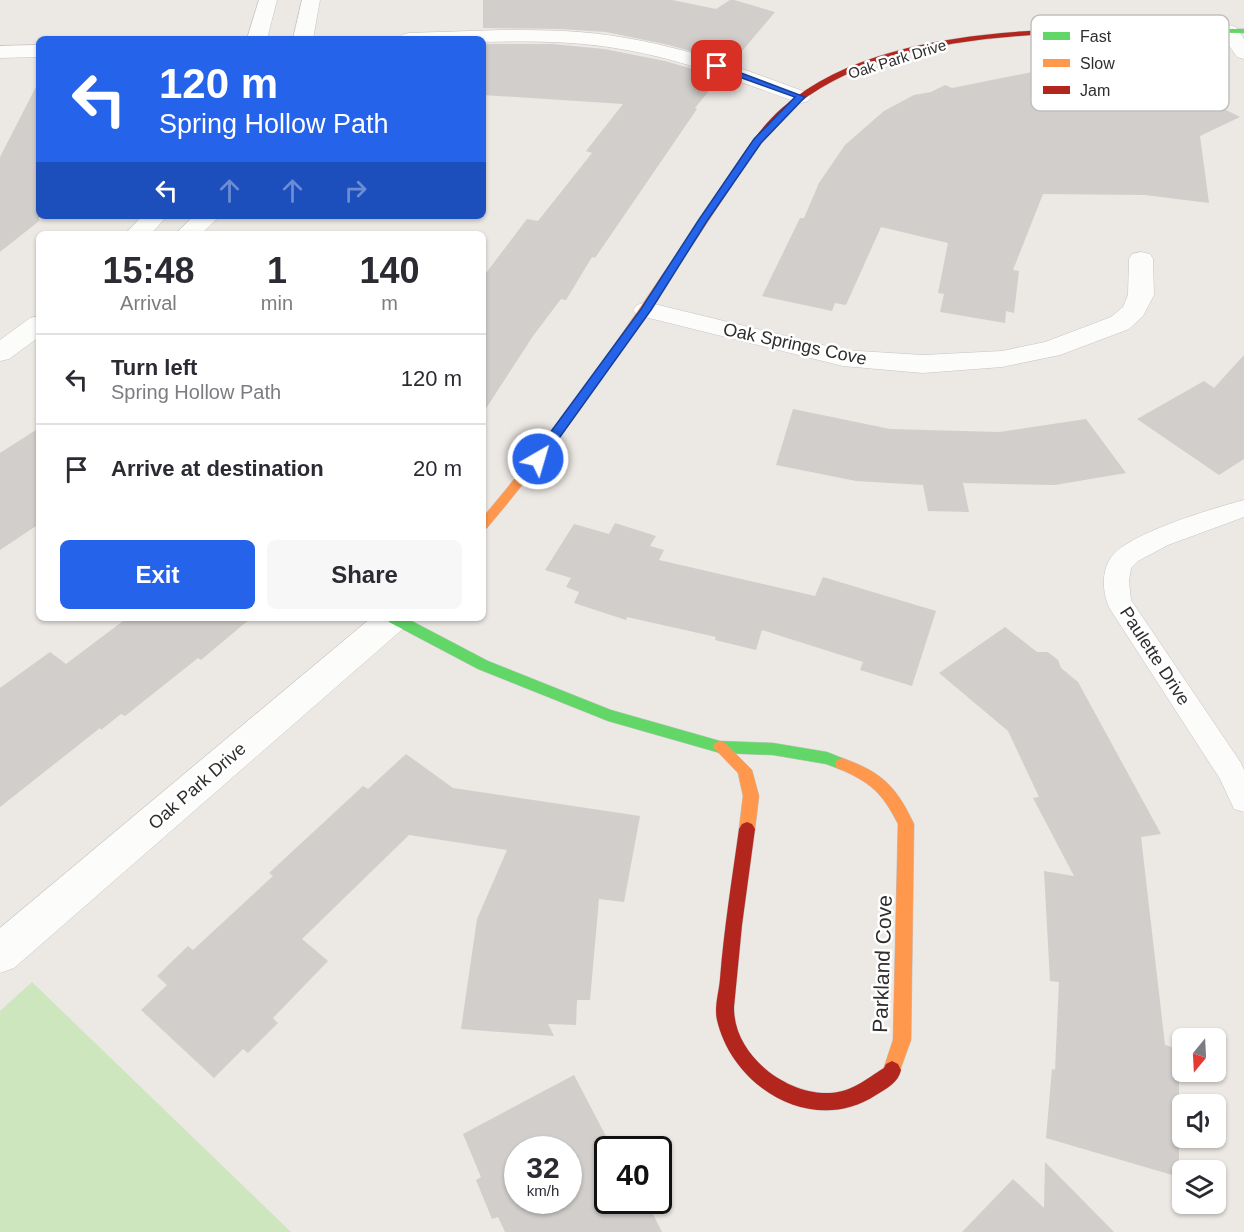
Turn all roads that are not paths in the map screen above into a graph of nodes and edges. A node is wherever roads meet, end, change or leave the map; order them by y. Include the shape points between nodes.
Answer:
1 (268, 0) edge
2 (311, 0) edge
3 (1237, 31) edge
4 (1031, 33) edge
5 (257, 36) edge
6 (304, 36) edge
7 (486, 37) edge
8 (36, 51) edge
9 (0, 52) edge
10 (1244, 53) edge
11 (801, 97) junction
12 (152, 219) edge
13 (204, 219) edge
14 (140, 231) edge
15 (190, 231) edge
16 (1141, 259) dead end
17 (646, 310) junction
18 (36, 326) edge
19 (36, 352) edge
20 (0, 353) edge
21 (0, 373) edge
22 (1244, 508) edge
23 (486, 521) edge
24 (389, 621) edge
25 (399, 621) edge
26 (720, 747) junction
27 (1244, 800) edge
28 (0, 954) edge

1 - 5 street
2 - 6 street
3 - 10 street
4 - 11 street, Oak Park Drive via 947,43 868,64
7 - 11 street via 596,39 678,55
8 - 9 street
11 - 17 street, Oak Park Drive via 758,141
12 - 14 street
13 - 15 street
16 - 17 street, Oak Springs Cove via 1141,295 1134,310 1120,323 1051,348 1002,359 923,364 852,360
17 - 23 street, Oak Park Drive via 551,442
18 - 20 street
19 - 21 street
22 - 27 lane, Paulette Drive via 1140,547 1122,561 1115,578 1119,602 1231,772
24 - 28 street, Oak Park Drive
25 - 26 street, Parkland Cove via 483,664 608,715
26 - 26 street, Parkland Cove via 745,770 751,796 729,963 726,1019 739,1051 766,1082 795,1098 823,1102 852,1098 891,1074 902,1040 906,824 891,793 871,775 827,758 772,749

